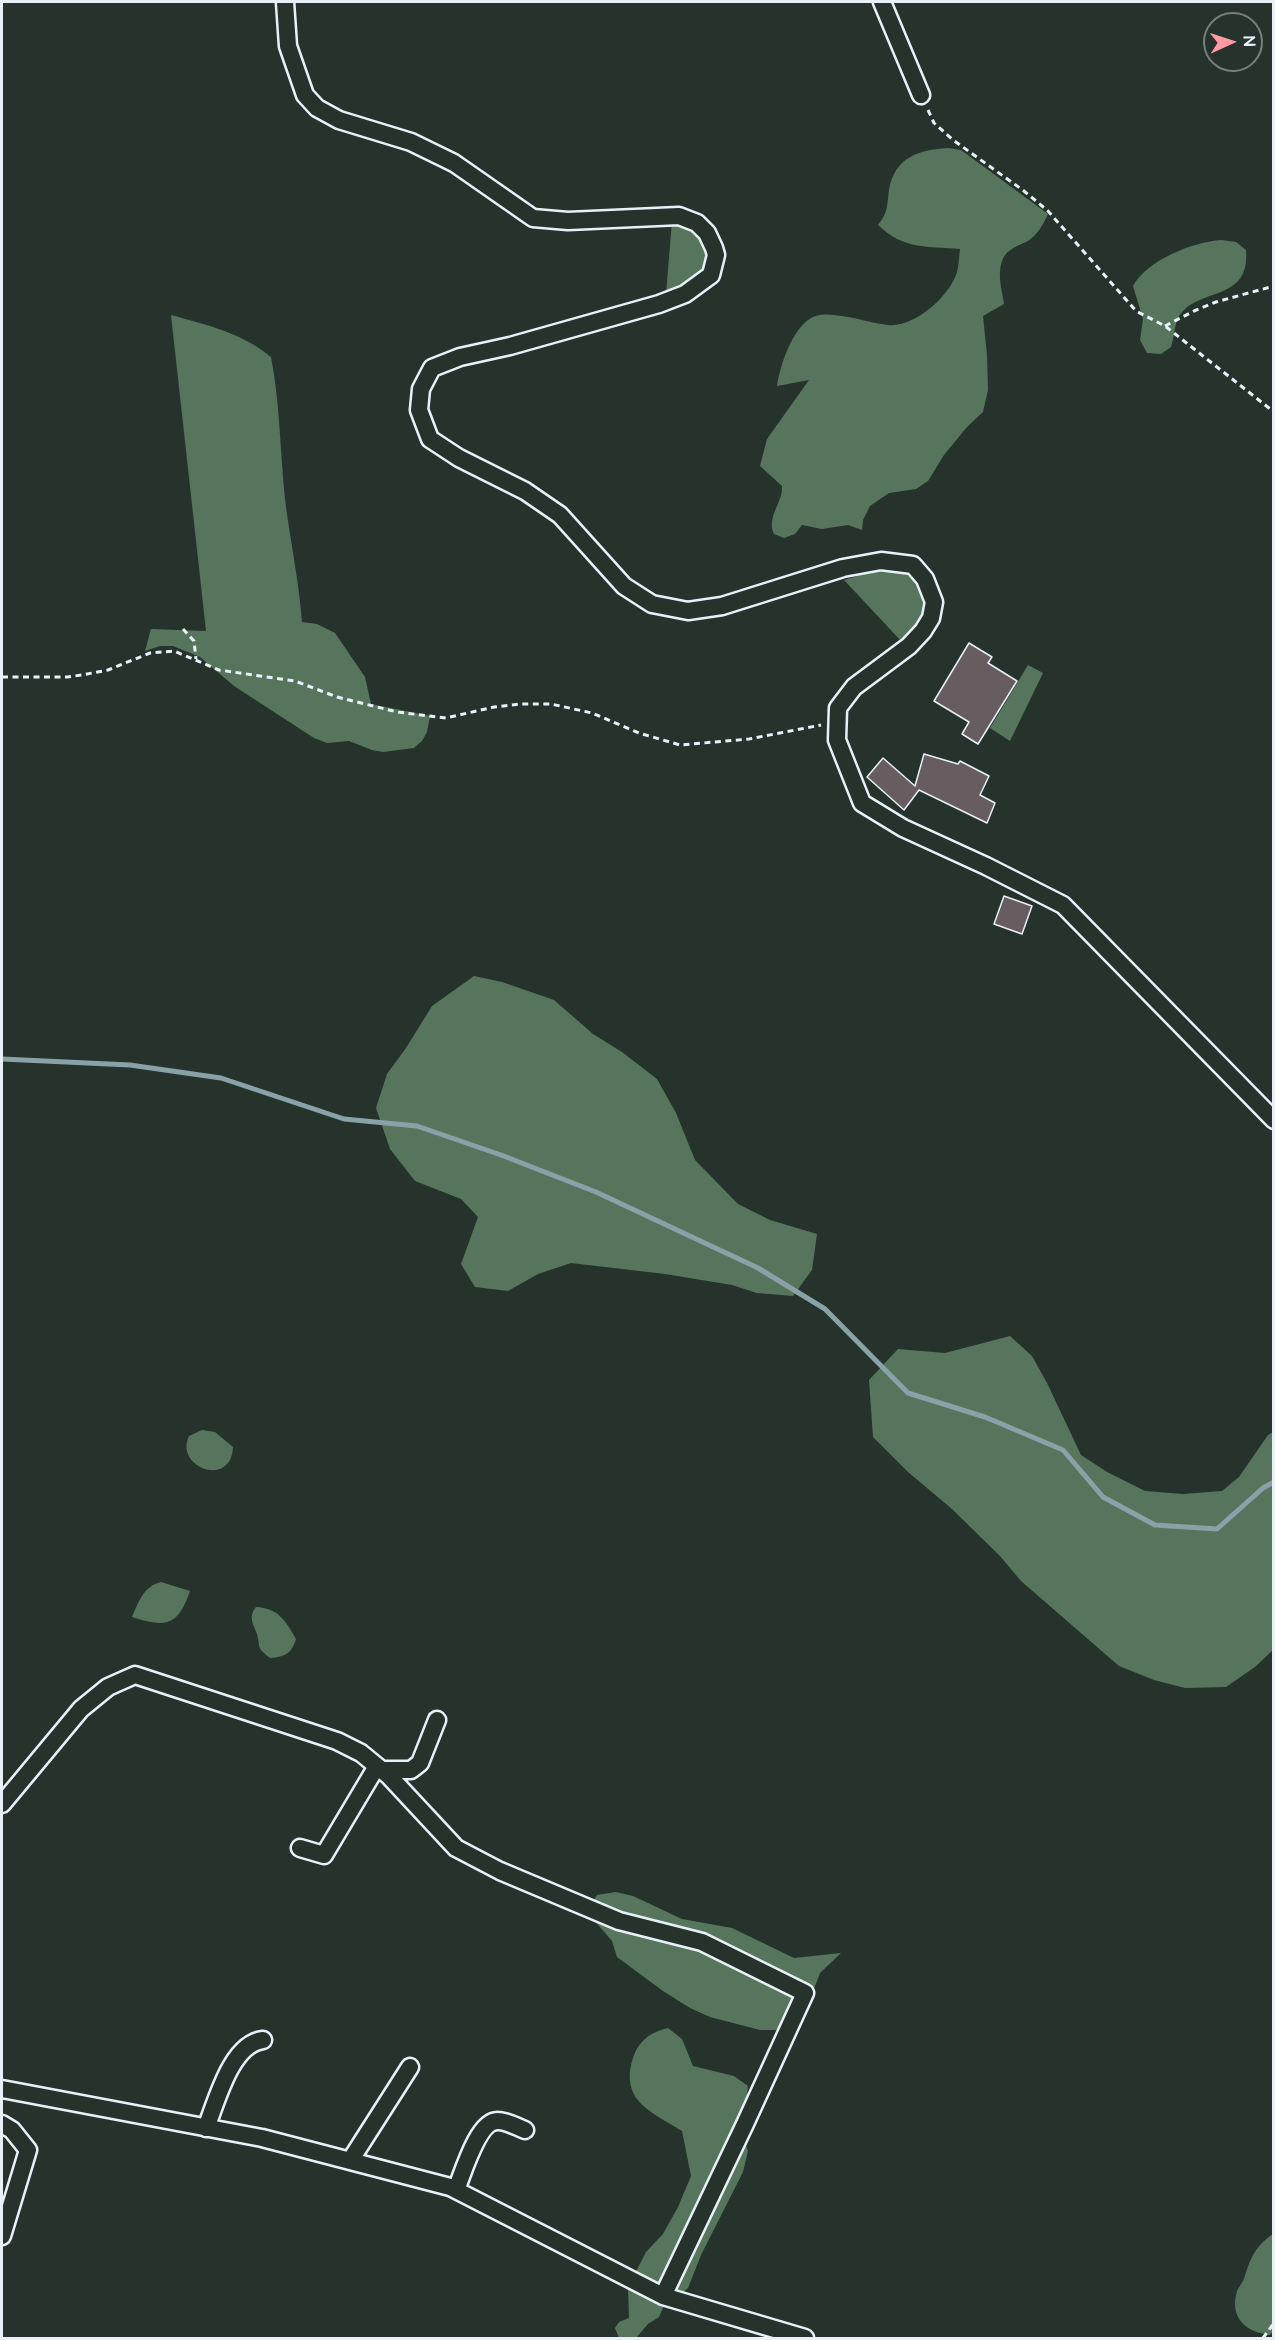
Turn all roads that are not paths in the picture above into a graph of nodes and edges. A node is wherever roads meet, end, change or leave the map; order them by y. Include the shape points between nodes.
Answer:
1 (285, 2) edge
2 (882, 2) edge
3 (921, 95) road end
4 (1274, 1120) edge
5 (437, 1720) dead end
6 (380, 1768) junction
7 (2, 1804) edge
8 (300, 1848) dead end
9 (263, 2040) dead end
10 (410, 2067) dead end
11 (2, 2089) edge
12 (2, 2124) edge
13 (206, 2128) junction
14 (525, 2130) dead end
15 (350, 2161) junction
16 (456, 2190) junction
17 (2, 2236) edge
18 (663, 2296) junction
19 (769, 2333) edge
20 (805, 2338) edge

1 - 4 street via 288,46 305,95 317,108 339,120 411,142 454,163 533,218 568,221 679,216 698,224 707,233 716,255 711,275 685,294 432,368 421,388 419,410 430,439 525,491 560,515 624,586 652,604 688,611 722,606 843,568 881,561 913,566 925,579 934,602 930,618 909,646 854,687 838,708 837,740 862,803 903,828 1063,905
2 - 3 street
5 - 6 street via 420,1763 411,1770
6 - 7 street via 337,1741 135,1675 108,1687 81,1709
6 - 8 street via 324,1855
6 - 18 street via 456,1848 500,1871 619,1921 702,1942 805,1993
9 - 13 street via 252,2041 238,2054
10 - 15 street
11 - 13 street
12 - 17 street via 28,2150
13 - 15 street
14 - 16 street via 499,2120 490,2122 481,2130
15 - 16 street
16 - 18 street
18 - 19 street
19 - 20 street

